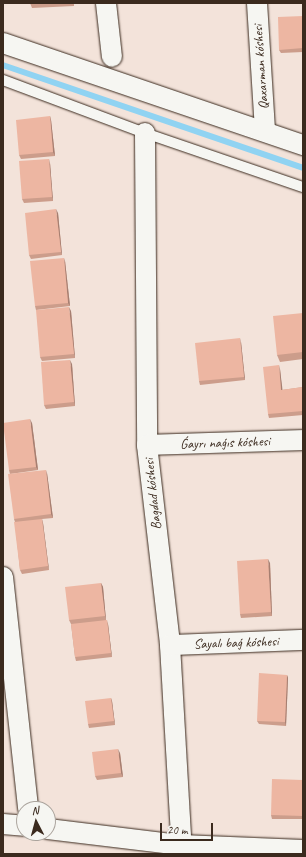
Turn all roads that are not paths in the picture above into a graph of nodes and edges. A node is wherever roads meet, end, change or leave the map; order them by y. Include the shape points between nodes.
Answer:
1 (106, 3) edge
2 (257, 3) edge
3 (3, 43) edge
4 (112, 57) dead end
5 (3, 80) edge
6 (265, 131) junction
7 (144, 133) junction
8 (303, 145) edge
9 (303, 187) edge
10 (303, 440) edge
11 (147, 445) junction
12 (3, 577) edge
13 (303, 640) edge
14 (170, 645) junction
15 (27, 801) edge
16 (3, 824) edge
17 (16, 825) edge
18 (56, 830) edge
19 (182, 850) edge
20 (303, 850) edge

1 - 4 street
2 - 6 street, Qaxarman kóshesi
3 - 6 street
5 - 7 lane
6 - 8 street
7 - 9 lane
7 - 11 street, Bagdad kóshesi
10 - 11 street, Ǵayrı naǵıs kóshesi
11 - 14 street, Bagdad kóshesi
12 - 15 street
13 - 14 street, Sayalı baǵ kóshesi
14 - 19 street, Bagdad kóshesi
16 - 17 street
18 - 19 street
19 - 20 street

